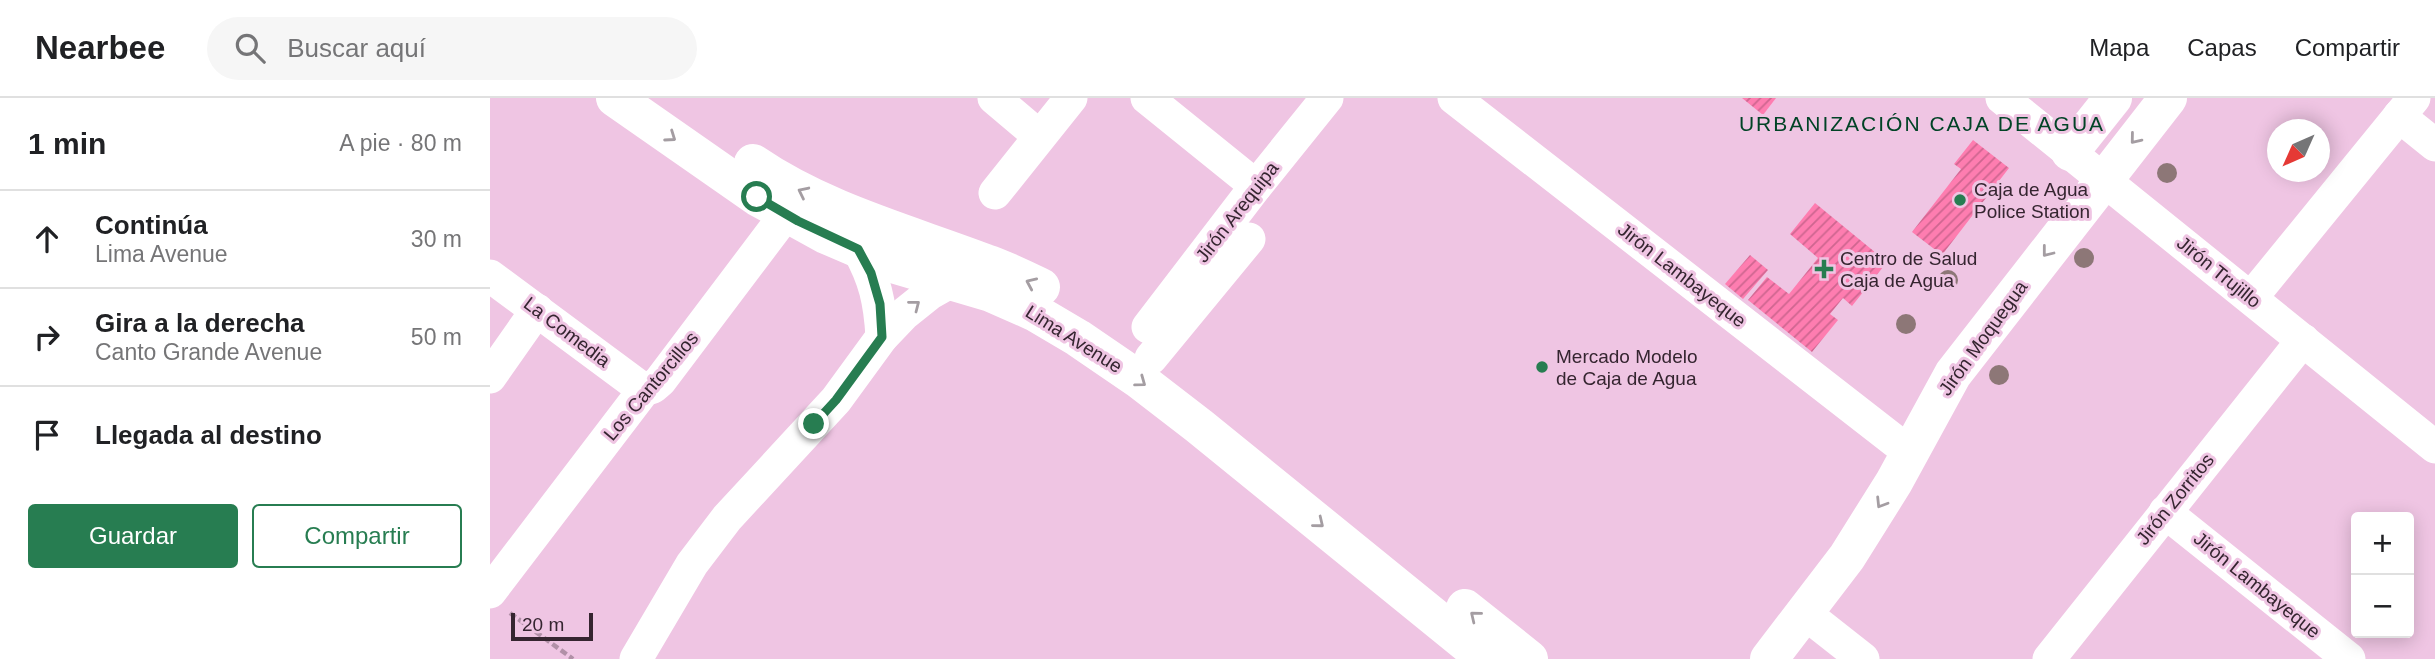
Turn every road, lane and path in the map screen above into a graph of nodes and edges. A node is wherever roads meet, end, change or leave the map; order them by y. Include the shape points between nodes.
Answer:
1 (615, 98) edge
2 (661, 98) edge
3 (994, 98) edge
4 (1071, 98) edge
5 (1147, 98) edge
6 (1327, 98) edge
7 (1454, 98) edge
8 (2002, 98) edge
9 (2113, 98) edge
10 (2168, 98) edge
11 (2406, 107) edge
12 (1040, 136) junction
13 (2435, 145) edge
14 (2070, 152) junction
15 (2103, 179) junction
16 (1256, 186) junction
17 (995, 193) dead end
18 (786, 214) junction
19 (862, 234) junction
20 (1249, 239) dead end
21 (490, 275) edge
22 (952, 281) junction
23 (2251, 298) junction
24 (537, 310) junction
25 (882, 337) junction
26 (2303, 341) junction
27 (1149, 342) junction
28 (490, 377) edge
29 (644, 390) junction
30 (2435, 447) edge
31 (1909, 452) junction
32 (2165, 512) junction
33 (498, 601) edge
34 (1816, 622) dead end
35 (573, 659) edge
36 (636, 659) edge
37 (1486, 659) edge
38 (1529, 659) edge
39 (1769, 659) edge
40 (1863, 659) edge
41 (2049, 659) edge
42 (2349, 659) edge

1 -> 18 main road, Lima Avenue
19 -> 2 main road, Lima Avenue
3 - 12 street
4 - 12 street
5 - 16 street
6 - 16 street, Jirón Arequipa
7 - 31 street, Jirón Lambayeque via 1866,433
8 - 14 street, Jirón Trujillo
9 - 14 main road
10 -> 15 main road, Jirón Moquegua
11 - 13 street
11 - 23 street
12 - 17 street
14 - 15 street, Jirón Trujillo
15 - 23 street, Jirón Trujillo
15 -> 31 main road, Jirón Moquegua via 1953,374
16 - 27 street, Jirón Arequipa
18 - 19 main road, Lima Avenue
18 - 29 street, Los Cantorcillos via 660,381
19 - 22 main road, Lima Avenue via 923,274
19 - 25 street via 880,304
27 -> 19 main road, Lima Avenue via 990,264
20 - 27 street
21 - 24 street, La Comedia
25 -> 22 street via 904,314
22 -> 37 main road, Lima Avenue via 1034,312 1138,380
23 - 26 street, Jirón Trujillo
24 - 28 street
24 - 29 street, La Comedia
25 - 36 street via 836,400 720,527 692,564
26 - 30 street, Jirón Trujillo
26 - 32 street, Jirón Zorritos
38 -> 27 main road, Lima Avenue
29 - 33 street, Los Cantorcillos
31 -> 39 main road, Jirón Moquegua via 1847,557
32 - 41 street, Jirón Zorritos
32 - 42 street, Jirón Lambayeque
33 - 35 path
34 - 40 street

